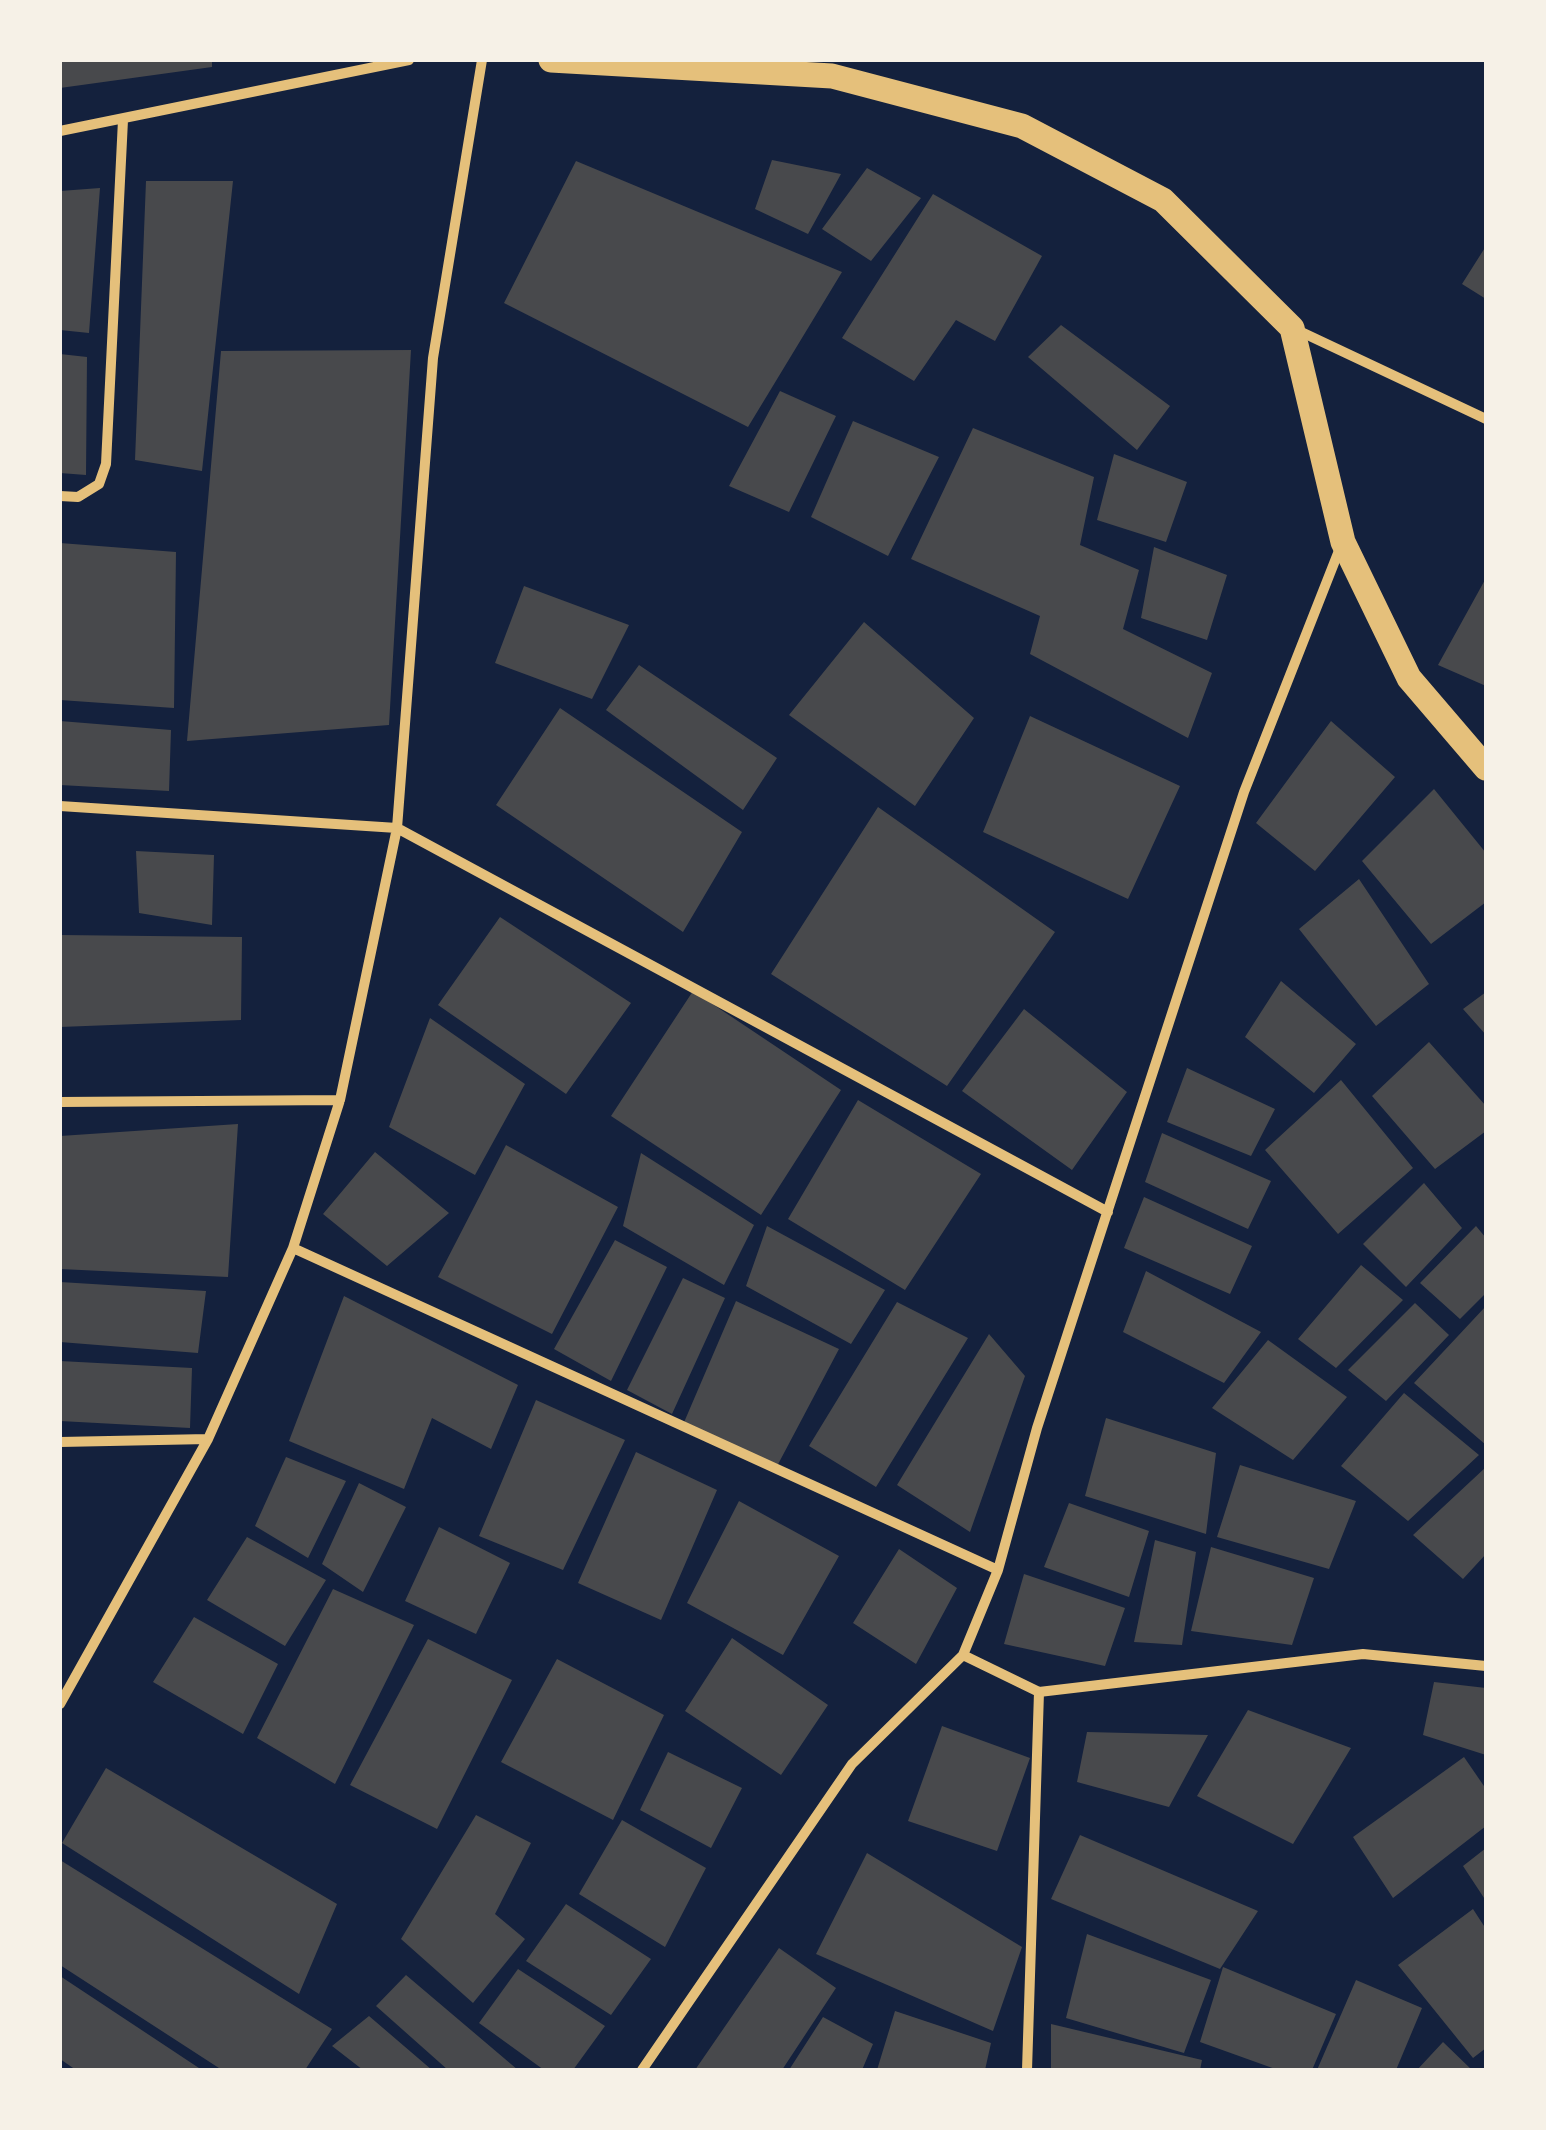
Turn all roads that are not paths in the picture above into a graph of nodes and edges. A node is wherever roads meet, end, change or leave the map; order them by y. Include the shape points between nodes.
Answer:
1 (408, 60) edge
2 (482, 60) edge
3 (551, 60) edge
4 (123, 120) junction
5 (60, 131) edge
6 (1292, 328) junction
7 (1486, 418) edge
8 (60, 496) edge
9 (1342, 542) junction
10 (1486, 768) edge
11 (60, 806) edge
12 (397, 828) junction
13 (340, 1100) junction
14 (60, 1102) edge
15 (1108, 1212) junction
16 (293, 1248) junction
17 (208, 1439) junction
18 (60, 1442) edge
19 (998, 1570) junction
20 (963, 1654) junction
21 (1486, 1666) edge
22 (1039, 1692) junction
23 (60, 1704) edge
24 (642, 2070) edge
25 (1027, 2070) edge

1 - 4 street
2 - 12 street via 433,358
3 - 6 main road via 832,76 1022,126 1163,200
4 - 5 street
4 - 8 street via 106,464 99,484 78,496
6 - 7 street
6 - 9 main road
9 - 10 main road via 1408,678
9 - 15 street via 1244,792
11 - 12 street
12 - 13 street
12 - 15 street
13 - 14 street
13 - 16 street
15 - 19 street
16 - 17 street
16 - 19 street
17 - 18 street
17 - 23 street
19 - 20 street
20 - 22 street
20 - 24 street via 852,1764
21 - 22 street via 1363,1654
22 - 25 street

